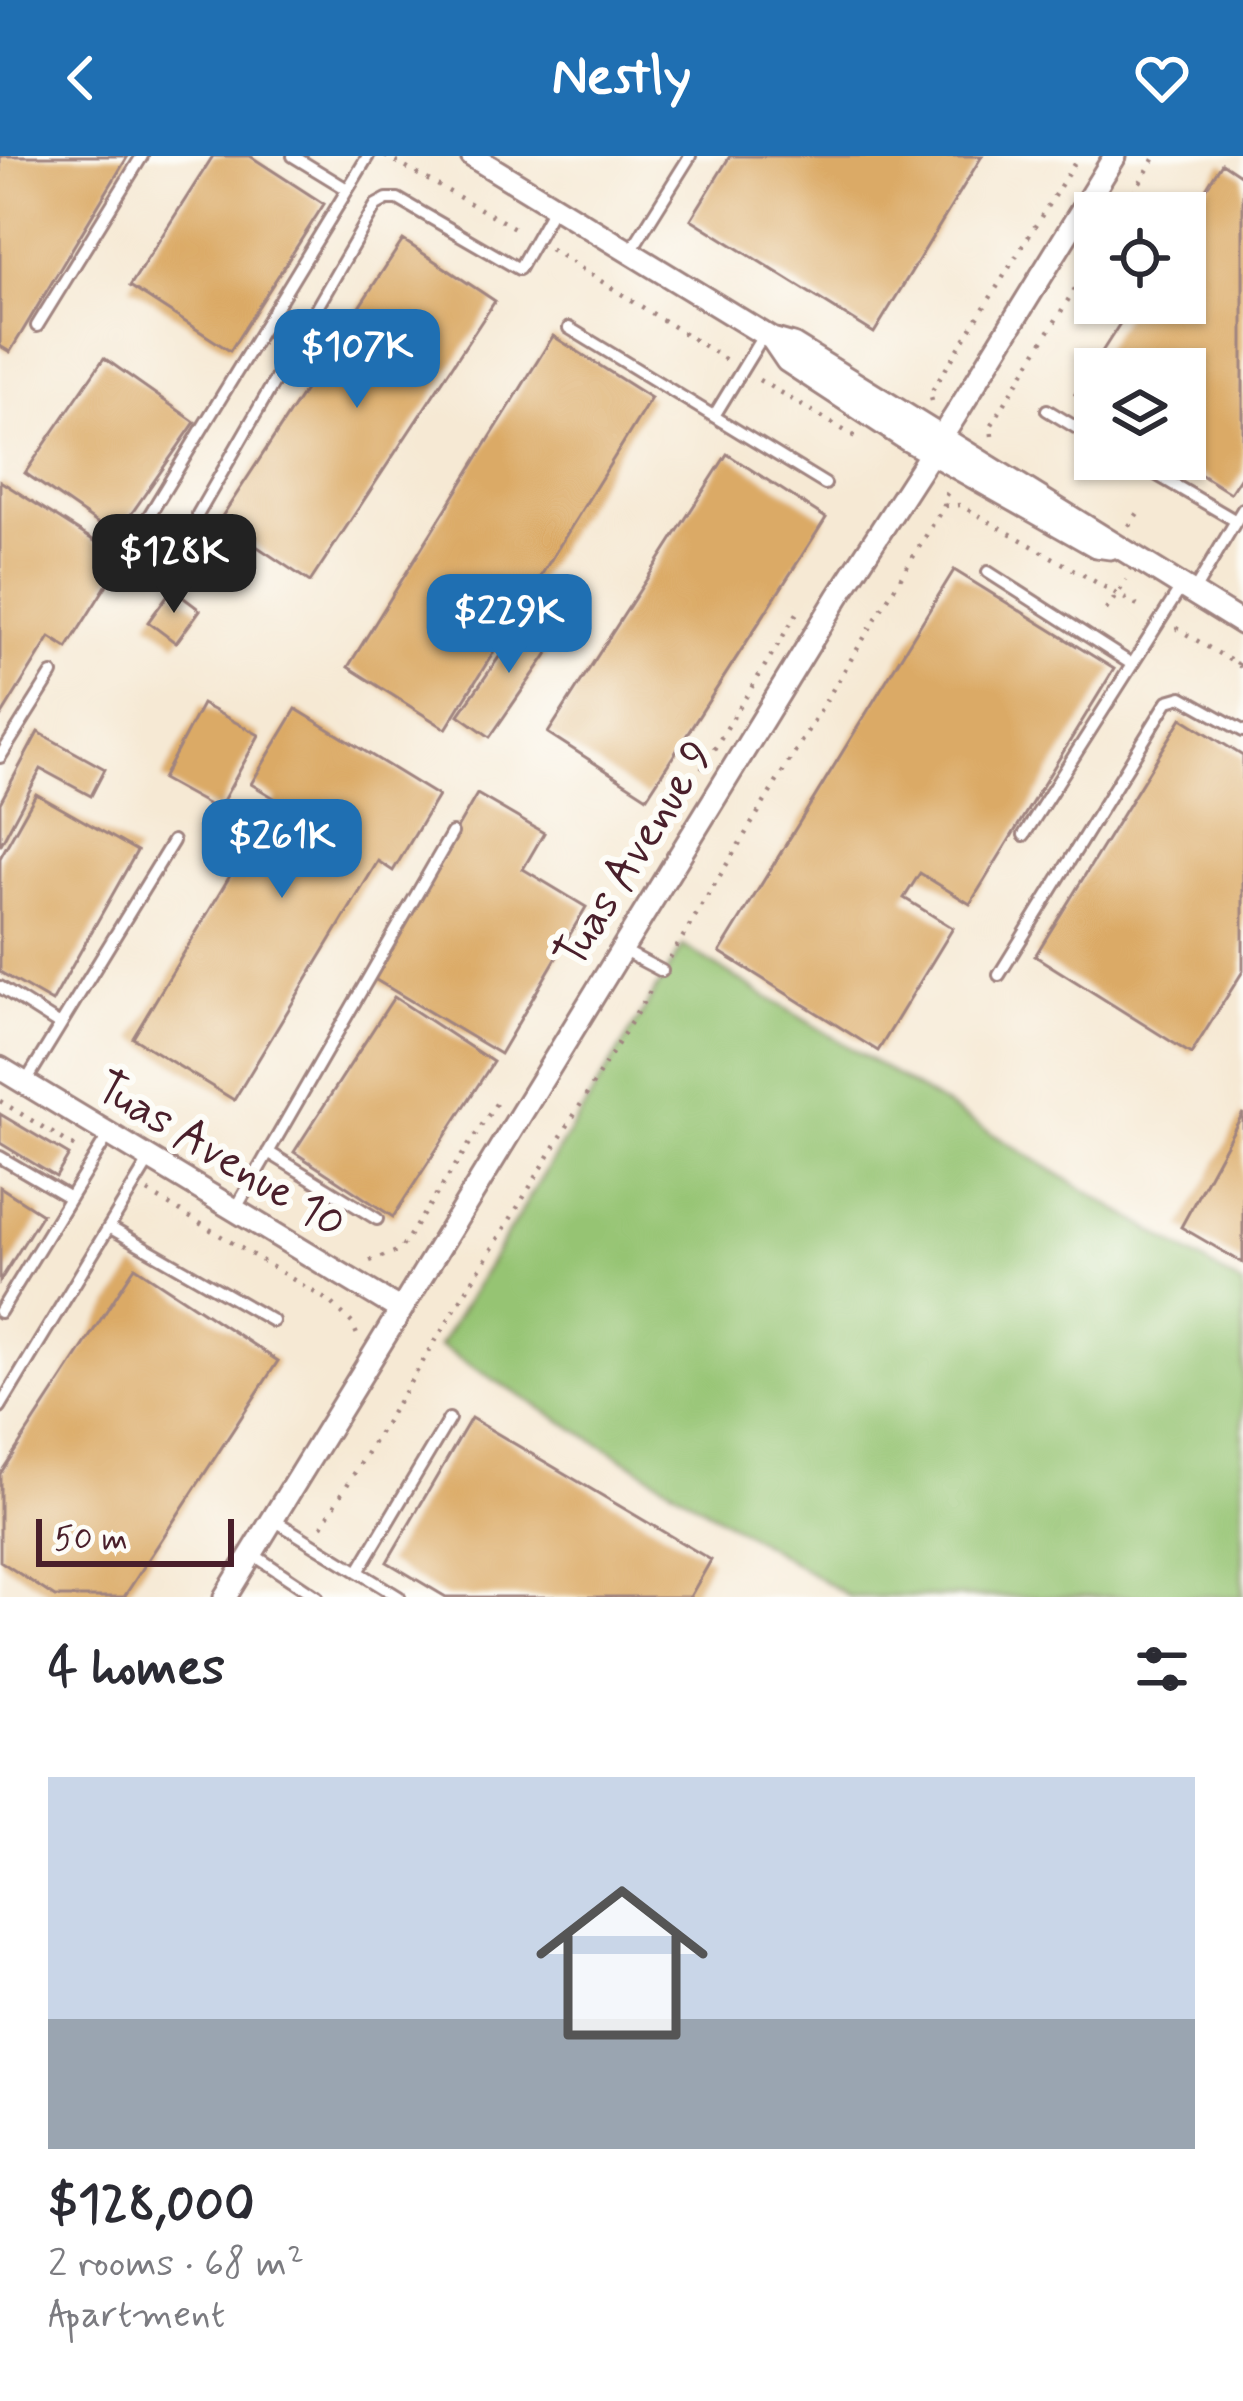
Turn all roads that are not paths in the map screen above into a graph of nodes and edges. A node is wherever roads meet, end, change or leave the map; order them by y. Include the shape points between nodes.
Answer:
1 (142, 156) edge
2 (293, 156) edge
3 (368, 156) edge
4 (472, 156) edge
5 (690, 156) edge
6 (1115, 156) edge
7 (347, 188) junction
8 (554, 206) junction
9 (629, 252) junction
10 (37, 326) dead end
11 (569, 328) dead end
12 (768, 336) junction
13 (1047, 410) dead end
14 (714, 416) junction
15 (1074, 426) edge
16 (936, 446) junction
17 (1166, 480) edge
18 (825, 484) dead end
19 (1243, 509) edge
20 (198, 514) dead end
21 (148, 519) dead end
22 (1236, 521) junction
23 (988, 572) dead end
24 (1187, 590) junction
25 (1243, 624) edge
26 (1130, 663) junction
27 (52, 674) dead end
28 (1243, 731) edge
29 (0, 757) edge
30 (452, 833) dead end
31 (1024, 835) dead end
32 (173, 841) dead end
33 (622, 950) junction
34 (662, 971) road end
35 (999, 975) dead end
36 (0, 987) edge
37 (60, 1025) junction
38 (0, 1068) edge
39 (25, 1083) junction
40 (109, 1134) junction
41 (268, 1152) junction
42 (0, 1156) edge
43 (150, 1159) junction
44 (70, 1198) junction
45 (235, 1210) junction
46 (377, 1219) dead end
47 (109, 1227) junction
48 (399, 1310) junction
49 (0, 1312) edge
50 (273, 1322) dead end
51 (0, 1407) edge
52 (449, 1419) dead end
53 (272, 1519) junction
54 (251, 1553) junction
55 (358, 1572) junction
56 (225, 1597) edge
57 (317, 1597) edge
58 (399, 1597) edge

1 - 10 lane
2 - 7 lane
3 - 7 lane
4 - 8 street
5 - 9 lane
6 - 16 street, Tuas Avenue 9
7 - 21 lane
8 - 9 street
8 - 20 lane via 519,268 398,199 376,205
9 - 12 street
11 - 14 lane
12 - 14 lane
12 - 16 street via 793,345
13 - 15 lane
14 - 18 lane
16 - 24 street via 1104,534
16 - 33 street, Tuas Avenue 9
17 - 22 lane
19 - 22 lane
22 - 24 lane
23 - 26 lane
24 - 25 street
24 - 26 lane
26 - 31 lane
27 - 29 lane
28 - 35 lane via 1182,697 1168,701
30 - 41 lane
32 - 37 lane
33 - 34 lane
33 - 48 street, Tuas Avenue 9
36 - 37 lane
37 - 39 lane
38 - 39 street, Tuas Avenue 10
39 - 40 street, Tuas Avenue 10
40 - 43 street, Tuas Avenue 10
40 - 44 lane
41 - 45 lane
41 - 46 lane
42 - 44 lane
43 - 45 street, Tuas Avenue 10
43 - 47 lane
44 - 49 lane
45 - 48 street, Tuas Avenue 10
47 - 50 lane
47 - 51 lane
48 - 53 street, Tuas Avenue 9
52 - 55 lane
53 - 54 street, Tuas Avenue 9
53 - 55 lane
54 - 56 street, Tuas Avenue 9
54 - 57 lane
55 - 58 lane

